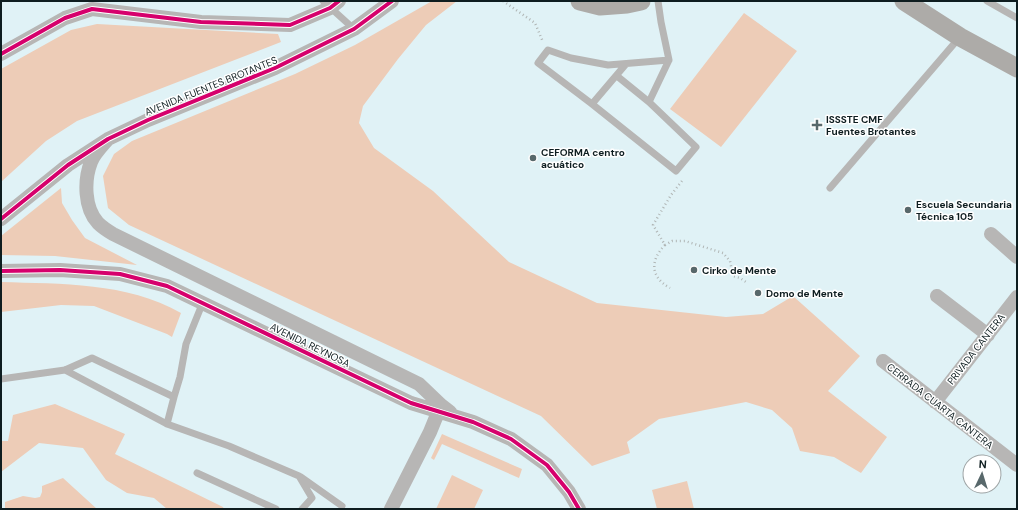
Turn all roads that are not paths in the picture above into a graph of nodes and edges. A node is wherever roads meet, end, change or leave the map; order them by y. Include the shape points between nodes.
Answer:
1 (392, 1) edge
2 (580, 1) edge
3 (641, 1) edge
4 (658, 1) edge
5 (904, 1) edge
6 (987, 1) edge
7 (330, 3) edge
8 (1017, 18) edge
9 (354, 29) junction
10 (960, 36) junction
11 (1, 54) edge
12 (669, 60) junction
13 (626, 64) junction
14 (1017, 68) edge
15 (616, 76) junction
16 (649, 102) junction
17 (592, 104) junction
18 (108, 139) junction
19 (830, 188) dead end
20 (1, 219) edge
21 (991, 234) dead end
22 (1017, 257) edge
23 (1, 271) edge
24 (937, 296) dead end
25 (1017, 297) edge
26 (203, 302) junction
27 (988, 335) junction
28 (883, 361) dead end
29 (65, 370) junction
30 (1, 379) edge
31 (174, 397) junction
32 (935, 402) junction
33 (440, 408) junction
34 (168, 424) junction
35 (1017, 465) edge
36 (197, 473) dead end
37 (299, 476) junction
38 (342, 506) dead end
39 (276, 509) edge
40 (302, 509) edge
41 (390, 509) edge
42 (579, 509) edge

1 - 9 street, AVENIDA FUENTES BROTANTES
2 - 3 street via 600,6
4 - 12 lane
5 - 10 street
6 - 8 lane
7 - 9 lane
7 - 11 street via 290,25 201,22 92,9 65,18
9 - 18 street, AVENIDA FUENTES BROTANTES via 275,68
10 - 14 street
10 - 19 lane
12 - 13 lane
12 - 16 lane
13 - 15 lane
13 - 17 lane via 608,65 571,58 548,50 538,63
15 - 16 lane
15 - 17 lane
16 - 17 lane via 696,147 676,171
18 - 20 street, AVENIDA FUENTES BROTANTES via 68,165
18 - 33 street, AVENIDA REYNOSA via 91,161 87,176 89,208 97,222 113,234 419,384
21 - 22 street
23 - 26 street, AVENIDA REYNOSA via 60,270 120,274 167,286
24 - 27 street
25 - 27 street, PRIVADA CANTERA
26 - 31 lane via 186,344
26 - 33 street, AVENIDA REYNOSA via 412,403
27 - 32 street, PRIVADA CANTERA
28 - 32 street, CERRADA CUARTA CANTERA
29 - 30 lane
29 - 31 lane via 92,358
29 - 34 lane
31 - 34 lane
32 - 35 street, CERRADA CUARTA CANTERA
33 - 41 street
33 - 42 street, AVENIDA REYNOSA via 511,439 547,465 570,492
34 - 37 lane via 229,446
36 - 39 lane
37 - 38 lane
37 - 40 lane via 312,498

